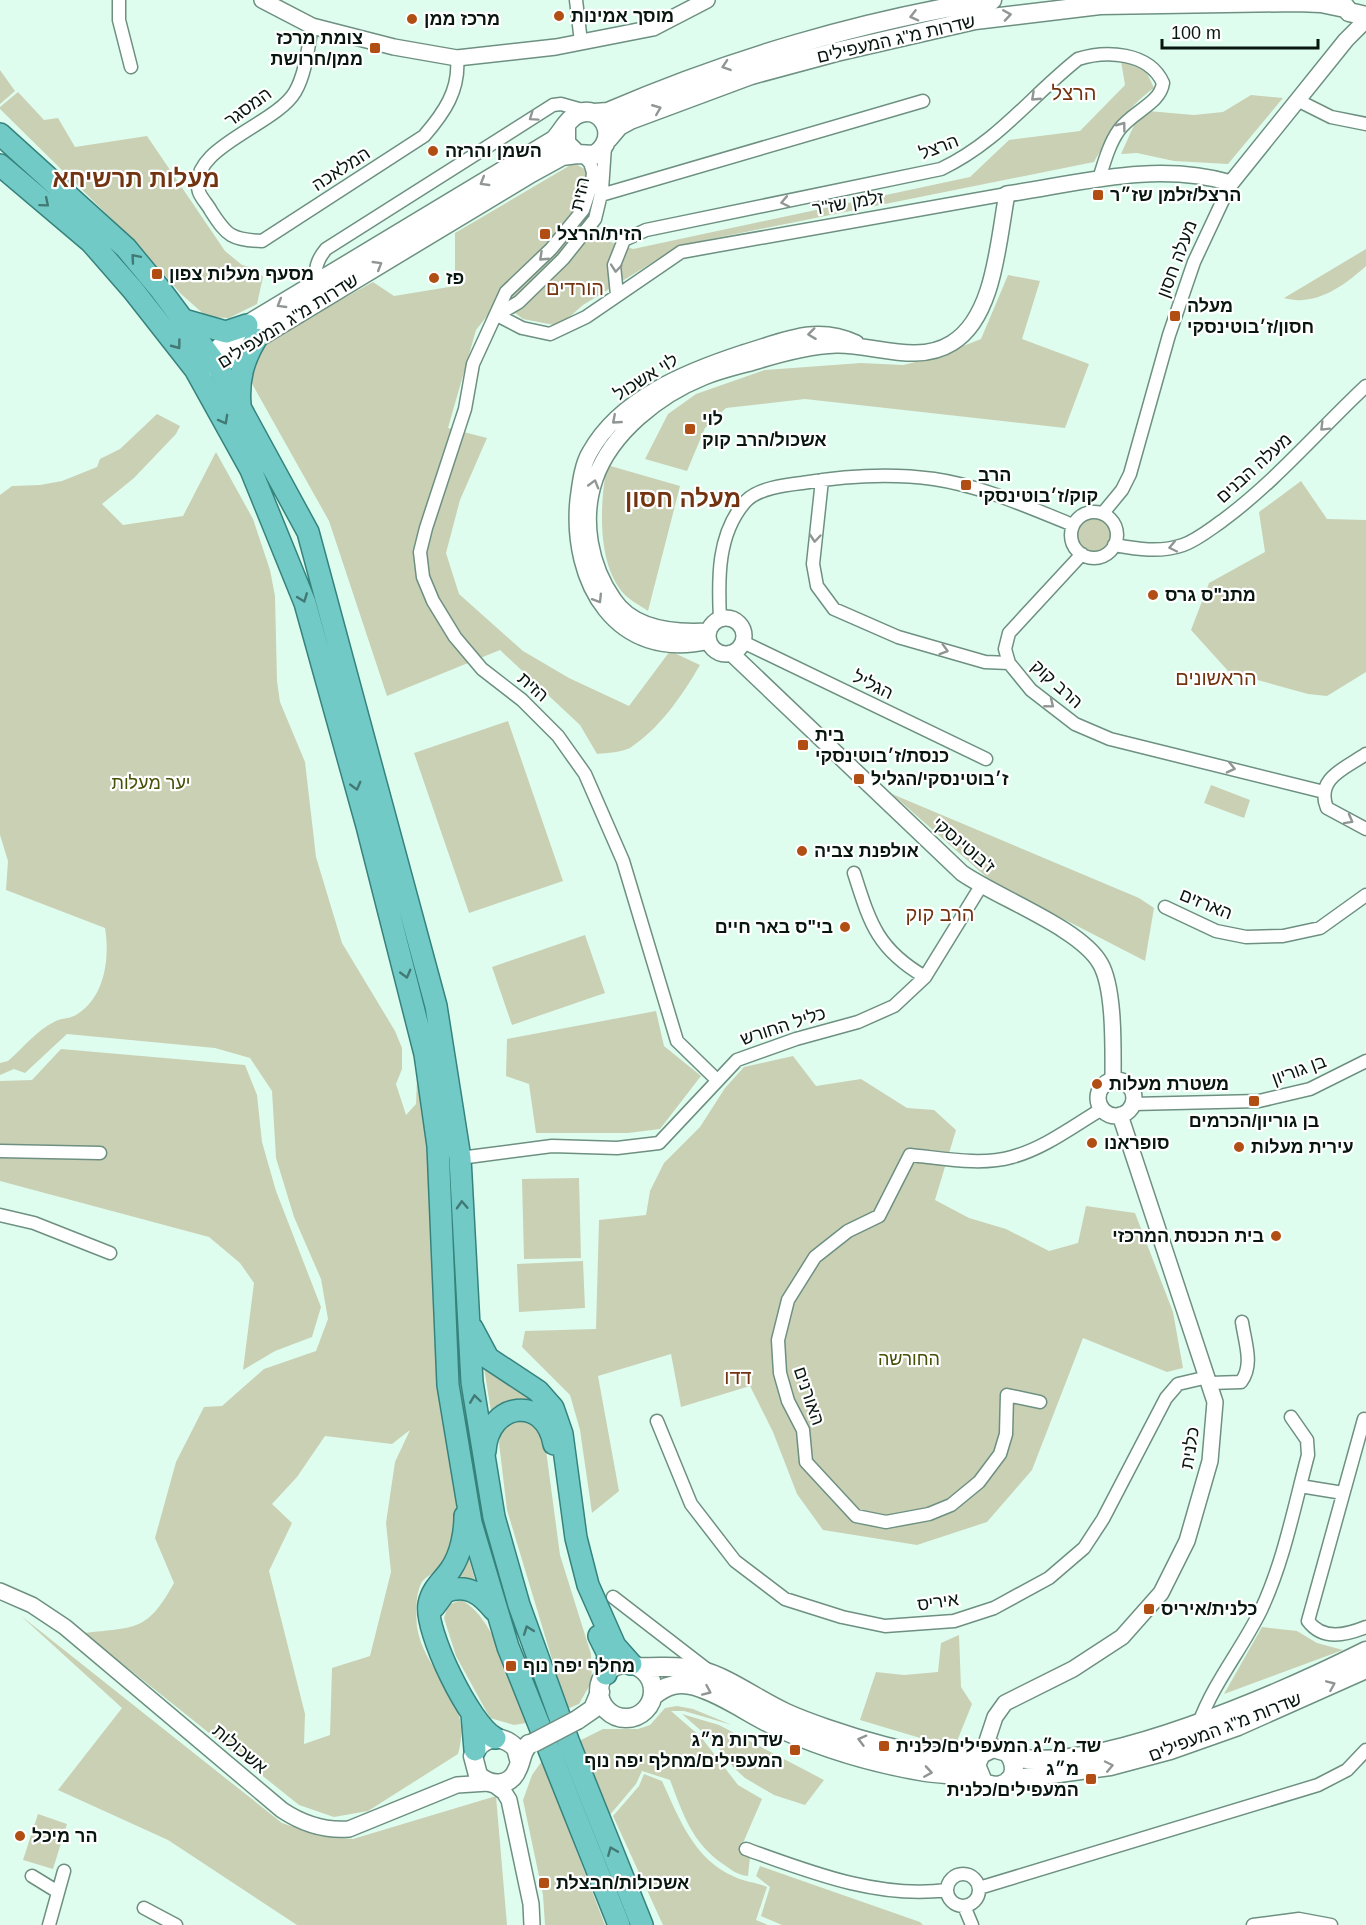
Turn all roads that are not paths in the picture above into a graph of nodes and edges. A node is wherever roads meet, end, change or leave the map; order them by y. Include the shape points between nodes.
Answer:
1 (119, 0) edge
2 (262, 0) edge
3 (576, 0) edge
4 (707, 0) edge
5 (992, 0) edge
6 (1353, 11) edge
7 (312, 26) junction
8 (581, 42) junction
9 (457, 58) junction
10 (131, 67) dead end
11 (923, 101) dead end
12 (1299, 101) junction
13 (590, 113) junction
14 (1366, 124) edge
15 (566, 125) junction
16 (0, 134) edge
17 (606, 142) junction
18 (580, 155) junction
19 (0, 165) edge
20 (1099, 179) junction
21 (1231, 183) junction
22 (1006, 194) junction
23 (601, 195) junction
24 (208, 206) joint
25 (322, 289) junction
26 (617, 295) junction
27 (497, 315) junction
28 (184, 320) junction
29 (251, 332) junction
30 (207, 364) junction
31 (1366, 386) edge
32 (241, 411) junction
33 (822, 480) junction
34 (1103, 513) junction
35 (1073, 525) junction
36 (1114, 545) junction
37 (1082, 554) junction
38 (720, 619) junction
39 (709, 636) junction
40 (743, 642) junction
41 (731, 654) junction
42 (1009, 663) junction
43 (1366, 754) edge
44 (986, 759) dead end
45 (1324, 792) junction
46 (1366, 830) edge
47 (854, 873) dead end
48 (981, 886) junction
49 (1366, 895) edge
50 (1165, 907) dead end
51 (925, 977) junction
52 (1366, 1061) edge
53 (717, 1080) junction
54 (1113, 1081) junction
55 (1133, 1104) junction
56 (1102, 1109) junction
57 (1120, 1115) junction
58 (0, 1151) edge
59 (100, 1154) dead end
60 (460, 1158) junction
61 (0, 1215) edge
62 (110, 1253) dead end
63 (467, 1318) junction
64 (1242, 1322) dead end
65 (1209, 1380) junction
66 (1040, 1402) dead end
67 (1291, 1417) dead end
68 (1364, 1419) dead end
69 (657, 1421) dead end
70 (484, 1461) junction
71 (1300, 1486) junction
72 (464, 1491) junction
73 (1343, 1493) junction
74 (0, 1581) edge
75 (0, 1592) edge
76 (614, 1597) dead end
77 (26, 1602) junction
78 (497, 1613) junction
79 (1366, 1627) edge
80 (433, 1634) junction
81 (670, 1643) junction
82 (1366, 1651) edge
83 (635, 1666) junction
84 (666, 1668) junction
85 (1366, 1670) edge
86 (715, 1676) junction
87 (603, 1683) junction
88 (653, 1695) junction
89 (1001, 1708) junction
90 (471, 1710) junction
91 (615, 1715) junction
92 (581, 1718) junction
93 (1199, 1723) junction
94 (502, 1740) junction
95 (531, 1743) junction
96 (1366, 1750) edge
97 (1007, 1753) junction
98 (982, 1754) junction
99 (474, 1756) junction
100 (517, 1769) junction
101 (1009, 1780) junction
102 (983, 1782) junction
103 (490, 1783) junction
104 (457, 1785) junction
105 (509, 1800) junction
106 (746, 1849) dead end
107 (64, 1871) dead end
108 (32, 1876) dead end
109 (979, 1888) junction
110 (947, 1890) junction
111 (58, 1892) junction
112 (964, 1906) junction
113 (144, 1908) dead end
114 (49, 1925) edge
115 (176, 1925) edge
116 (532, 1925) edge
117 (619, 1925) edge
118 (642, 1925) edge
119 (972, 1925) edge
120 (1253, 1925) edge
121 (1331, 1925) edge

1 - 10 street via 119,20
2 - 7 street
3 - 8 street
4 - 8 street via 653,28
5 -> 13 main road, שדרות מ"ג המעפילים via 934,10 790,47 692,78 608,112
6 - 12 street, מעלה חסון via 1342,45
17 -> 6 main road, שדרות מ"ג המעפילים via 619,126 630,120 751,75 975,20 1100,5 1289,2 1321,3
7 - 9 street
7 - 24 street, המסגר via 295,92 276,113 210,156 198,172 199,192
8 - 9 street
9 - 24 street, המלאכה via 453,94 441,117 424,136 262,241 238,240 223,230
11 - 23 street
12 - 14 street via 1331,117
12 - 21 street, מעלה חסון
13 - 15 main road via 579,113
13 - 17 main road via 605,123
13 -> 25 street via 561,104 542,110 326,249 316,262
15 - 18 main road via 566,143
15 -> 25 main road, שדרות מ"ג המעפילים via 545,145
28 -> 16 highway via 126,248
17 - 18 main road via 594,155
17 - 23 street, הזית
25 -> 18 main road, שדרות מ"ג המעפילים via 561,156
18 -> 27 street, הזית via 590,163 593,172 584,210 506,292
19 -> 30 highway via 91,242
20 - 21 street, זלמן שז"ר via 1163,172
20 - 22 street, זלמן שז"ר
20 -> 26 street, הרצל via 1117,133 1129,117 1157,99 1163,83 1158,72 1146,64 1112,54 1078,59 986,143 941,169 646,230 624,240 614,265
21 - 34 street, מעלה חסון via 1194,262 1130,474
22 - 26 street, זלמן שז"ר via 681,252
22 - 39 street, לוי אשכול via 987,294 975,321 953,343 929,353 867,347 837,334 797,336 699,368 636,404 611,424 589,453 577,510 578,546 589,585 608,616 630,633 674,645 691,645
23 - 27 street, הזית via 595,219 564,259 519,302
25 - 29 main road, שדרות מ"ג המעפילים
26 - 27 street, זלמן שז"ר via 586,317 550,334 522,328
27 - 53 street, הזית via 472,364 468,398 420,552 423,577 455,637 482,669 522,700 558,736 585,774 622,861 677,1041
28 - 29 highway via 226,332
28 - 30 highway
29 - 30 main road, שדרות מ"ג המעפילים
29 - 32 highway via 241,372
30 - 32 highway
30 -> 72 highway via 306,603 416,1014 438,1146 448,1384
31 -> 36 street, מעלה הבנים via 1251,500 1201,536 1164,549
32 - 60 highway via 308,532 436,1006
33 - 35 street via 934,479 1020,504
33 - 38 street via 770,489 747,500 723,546
33 -> 42 street, הרב קוק via 813,564 817,586 834,609 898,637 985,662
34 - 35 street via 1089,512
34 - 36 street via 1114,524
35 - 37 street via 1071,538
36 - 37 street via 1104,556
37 - 42 street via 1009,633 1005,649
38 - 39 street
38 - 40 street via 737,622 743,631
39 - 41 street via 715,651
40 - 41 street
40 - 44 street, הגליל
41 - 48 street, ז'בוטינסקי via 962,873
42 -> 45 street, הרב קוק via 1031,690 1083,728 1110,739
43 - 45 street via 1335,774
45 -> 46 street via 1327,808
47 - 51 street via 870,925 889,950
48 - 51 street, כליל החורש
48 - 54 street, ז'בוטינסקי via 1076,937 1100,963 1108,995
49 - 50 street, הארזים via 1320,928 1283,936 1246,937 1216,931
51 - 53 street, כליל החורש via 894,1006 879,1014 737,1059
52 - 55 street, בן גוריון via 1310,1089 1259,1101
53 - 60 street, כליל החורש via 659,1143 617,1148 552,1146
54 - 55 street via 1130,1087
54 - 56 street via 1100,1092
55 - 57 street
56 - 57 street via 1110,1115
56 - 66 street, האורנים via 1044,1144 1011,1158 978,1161 910,1155 879,1216 848,1231 815,1257 788,1300 778,1340 780,1373 788,1401 803,1430 806,1462 856,1516 886,1521 929,1514 951,1505 979,1482 1000,1454 1006,1434 1007,1395
57 - 65 street, כלנית
58 - 59 street
63 -> 60 highway
61 - 62 street via 34,1223
70 -> 63 highway
63 - 83 highway via 488,1358 538,1391 553,1408 562,1434 585,1578 615,1646
64 - 65 street, איריס via 1248,1374 1241,1382
65 - 69 street, איריס via 1178,1384 1166,1398 1084,1548 1040,1583 994,1608 954,1621 885,1626 785,1599 735,1561 691,1504
65 - 89 street, כלנית via 1215,1402 1210,1461 1187,1540 1161,1593 1122,1637 1074,1668 1018,1694
67 - 71 street via 1307,1440 1308,1455
68 - 73 street
70 - 87 highway via 490,1432 505,1413 533,1413 548,1426 555,1449 568,1553 578,1588 608,1654
118 -> 70 highway via 519,1605 502,1549
71 - 73 street
71 - 93 street via 1275,1579 1238,1652 1208,1698
72 - 78 highway
72 - 80 highway via 465,1528 459,1552 434,1590 429,1605
73 - 79 street via 1308,1621 1323,1633 1336,1635
74 - 77 street, אשכולות
75 - 77 street, אשכולות
76 - 81 street
77 - 104 street, אשכולות via 65,1627 282,1810 304,1822 330,1830 349,1829
78 - 80 highway via 474,1592 452,1589 436,1602
78 - 117 highway
80 - 90 highway
81 - 84 street via 675,1654
81 - 86 street
82 - 93 main road, שדרות מ"ג המעפילים
83 - 84 main road
83 - 87 main road via 613,1668
83 - 88 main road via 651,1679
84 - 86 main road via 687,1667
101 -> 85 main road, שדרות מ"ג המעפילים via 1110,1766 1170,1750 1238,1726
98 -> 86 main road via 968,1759 937,1756 852,1737 789,1714
87 - 91 main road via 604,1706
87 - 92 main road via 597,1704
88 - 91 main road via 646,1710 639,1714 623,1718
88 -> 102 main road via 669,1686 695,1686 782,1730 829,1747
89 - 97 street via 998,1727
89 - 98 street
90 - 94 highway via 485,1731
90 - 99 highway
91 - 92 main road
92 - 95 main road, bridge
93 - 97 main road, שדרות מ"ג המעפילים via 1075,1756 1035,1760
94 - 95 main road
94 - 99 main road via 487,1739
94 - 100 main road via 516,1748
95 - 100 main road
96 - 109 street via 1347,1770 1318,1785
97 - 98 main road via 993,1748
97 - 101 main road via 1014,1766
98 - 102 main road via 976,1765
99 - 103 main road via 478,1774
99 - 104 street via 470,1771
100 - 103 main road via 504,1782
100 - 105 street
101 - 102 main road via 999,1786
103 - 104 street, אשכולות
103 - 105 street
105 - 116 street
106 - 110 street via 851,1883 906,1891
107 - 111 street
108 - 111 street
109 - 110 street via 972,1876 962,1874 951,1879
109 - 112 street via 976,1899
110 - 112 street via 952,1902
111 - 114 street
112 - 119 street
113 - 115 street
120 - 121 street via 1287,1919

